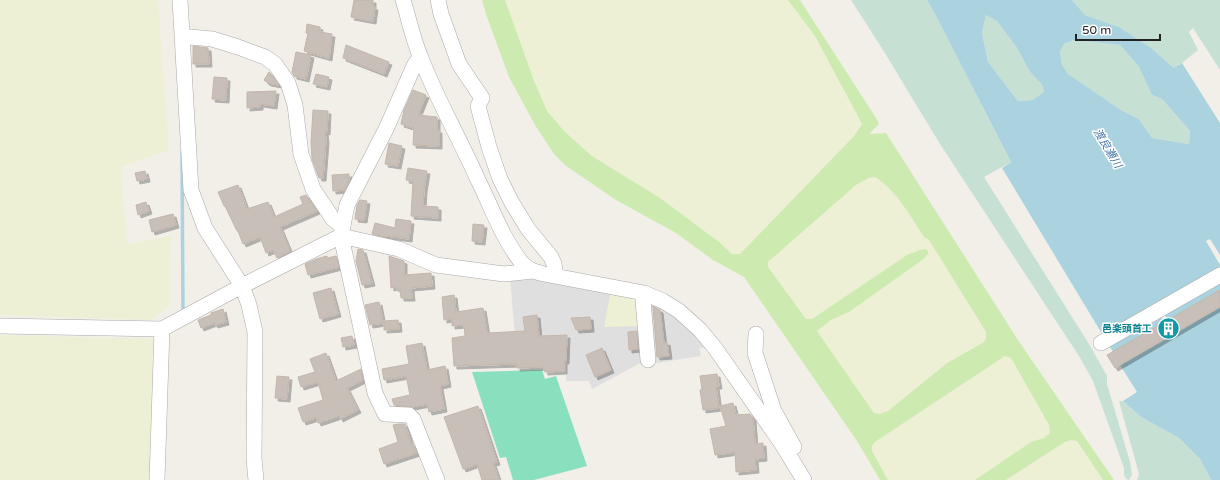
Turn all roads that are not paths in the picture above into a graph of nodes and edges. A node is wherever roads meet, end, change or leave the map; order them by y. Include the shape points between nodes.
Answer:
1 (180, 0) edge
2 (403, 0) edge
3 (438, 0) edge
4 (182, 38) junction
5 (420, 58) junction
6 (342, 231) junction
7 (533, 271) junction
8 (1220, 275) edge
9 (556, 276) junction
10 (242, 286) junction
11 (644, 293) junction
12 (0, 326) edge
13 (162, 329) junction
14 (756, 334) dead end
15 (1101, 343) dead end
16 (648, 360) dead end
17 (157, 480) edge
18 (256, 480) edge
19 (437, 480) edge
20 (804, 480) edge

1 - 4 street
2 - 5 street
3 - 9 street via 459,64 482,98 478,106 500,179 528,229 551,257
4 - 6 street via 212,39 238,46 275,64 288,83 295,105 301,154 313,189
4 - 10 street via 191,190 205,228
5 - 6 street via 347,205
5 - 7 street via 506,239 524,264
6 - 7 street via 399,249 436,265 504,274
6 - 10 street
6 - 19 street via 375,393 385,414 409,415 413,419
7 - 9 street
8 - 15 street
9 - 11 street
10 - 13 street
10 - 18 street via 255,332
11 - 16 street
11 - 20 street via 679,311 700,330 734,374
12 - 13 street
13 - 17 street
14 - 20 street via 755,353 774,411 808,471

